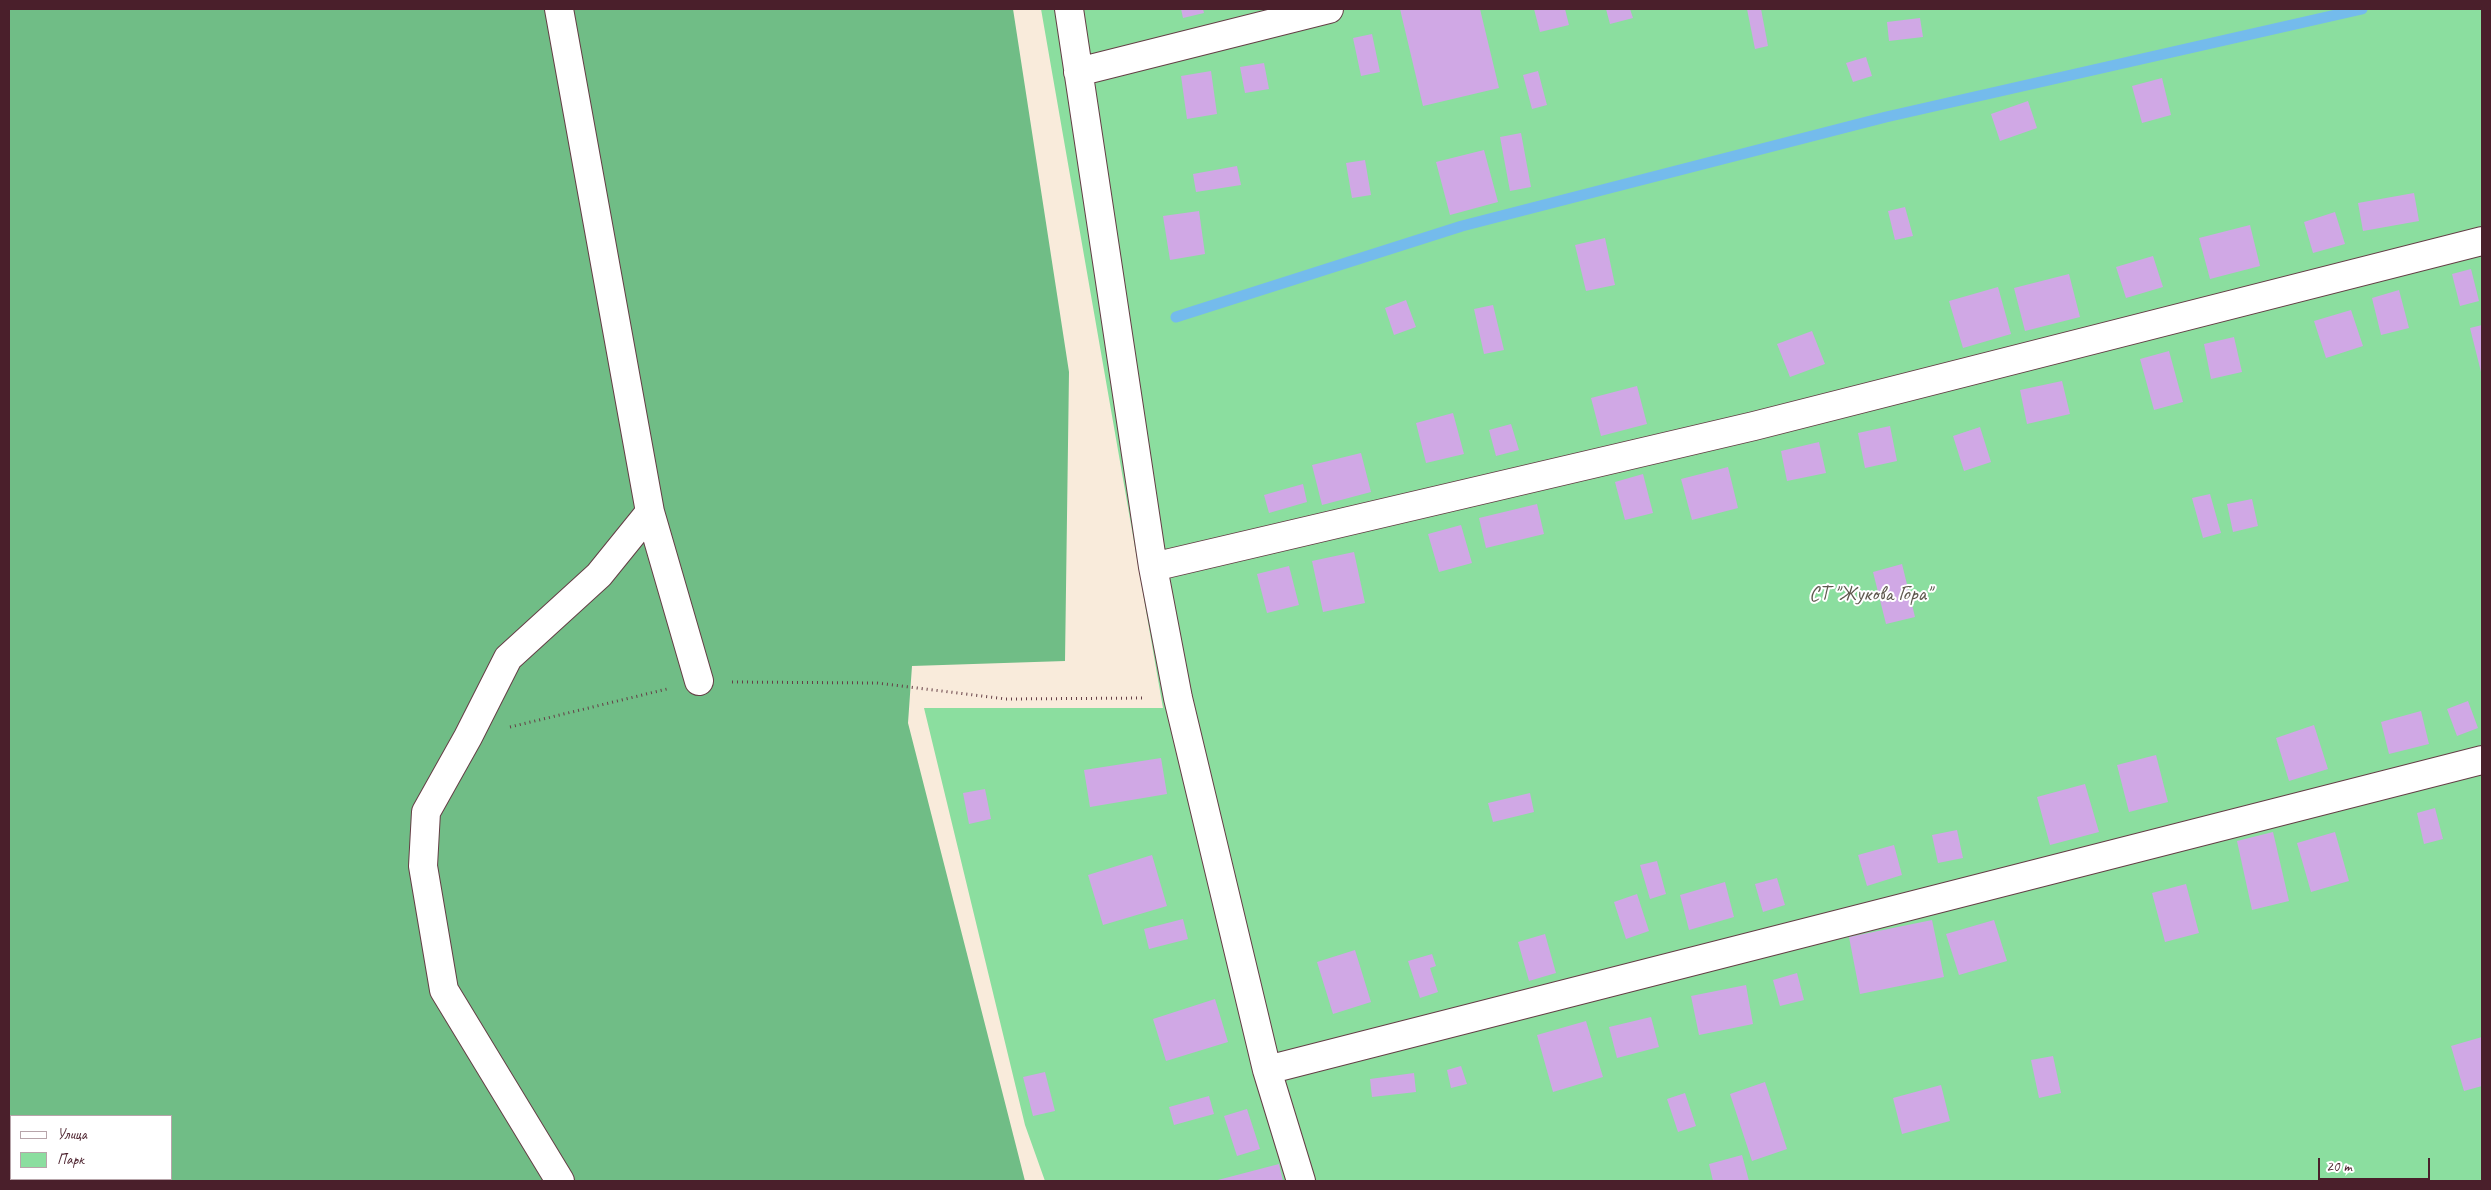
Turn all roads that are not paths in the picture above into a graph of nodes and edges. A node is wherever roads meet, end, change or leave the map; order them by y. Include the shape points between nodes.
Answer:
1 (559, 9) edge
2 (1069, 9) edge
3 (1328, 9) edge
4 (1078, 72) junction
5 (2482, 241) edge
6 (650, 512) junction
7 (1153, 567) junction
8 (699, 682) road end
9 (2482, 760) edge
10 (1267, 1070) junction
11 (560, 1181) edge
12 (1301, 1181) edge

1 - 6 street
2 - 4 street
3 - 4 street
4 - 7 street
5 - 7 street via 1754,426
6 - 8 street
6 - 11 street via 598,575 508,658 426,812 423,866 444,990
7 - 10 street via 1178,698
9 - 10 street
10 - 12 street

